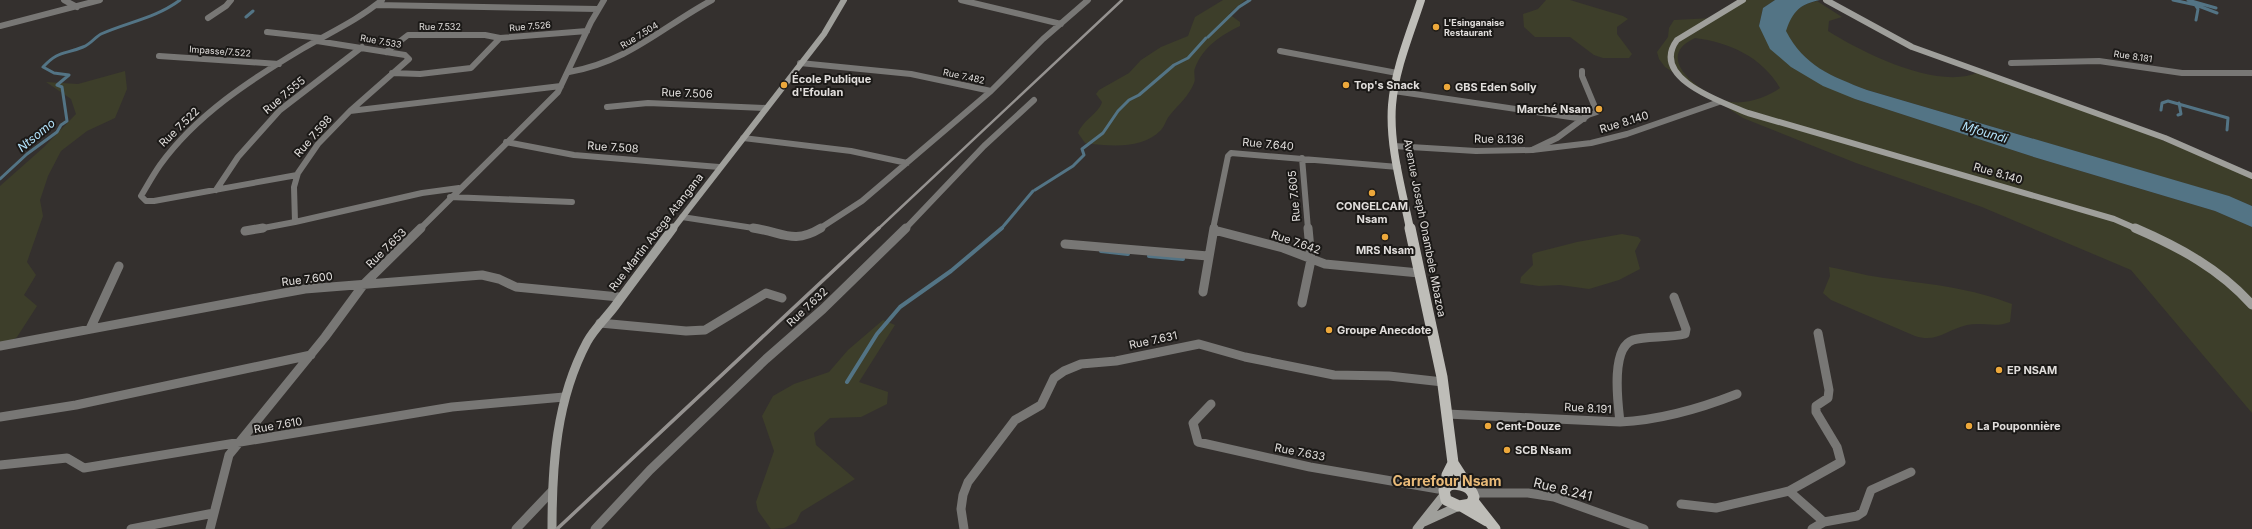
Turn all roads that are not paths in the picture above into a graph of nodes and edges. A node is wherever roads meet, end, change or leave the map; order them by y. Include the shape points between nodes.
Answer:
1 (64, 0) edge
2 (100, 0) edge
3 (232, 0) edge
4 (382, 0) edge
5 (494, 0) edge
6 (604, 0) edge
7 (712, 0) edge
8 (844, 0) edge
9 (961, 0) edge
10 (1088, 0) edge
11 (1421, 0) edge
12 (1743, 0) edge
13 (1826, 0) edge
14 (376, 5) junction
15 (77, 7) junction
16 (485, 7) junction
17 (598, 9) junction
18 (208, 18) dead end
19 (1061, 24) junction
20 (0, 26) edge
21 (587, 31) junction
22 (267, 32) dead end
23 (500, 38) junction
24 (319, 40) junction
25 (362, 48) junction
26 (1280, 51) dead end
27 (386, 52) junction
28 (159, 56) dead end
29 (800, 63) junction
30 (2011, 63) dead end
31 (279, 64) junction
32 (1582, 71) dead end
33 (569, 72) junction
34 (1397, 73) junction
35 (2252, 73) edge
36 (392, 74) junction
37 (561, 86) junction
38 (991, 91) junction
39 (1394, 91) junction
40 (1034, 100) dead end
41 (1719, 102) junction
42 (607, 107) dead end
43 (766, 108) junction
44 (350, 111) junction
45 (1584, 119) junction
46 (743, 138) junction
47 (506, 142) junction
48 (1394, 146) junction
49 (1532, 150) junction
50 (1302, 158) junction
51 (907, 163) junction
52 (719, 167) junction
53 (1398, 167) junction
54 (297, 175) junction
55 (2252, 176) edge
56 (459, 188) junction
57 (216, 190) junction
58 (450, 197) junction
59 (572, 202) dead end
60 (682, 217) junction
61 (295, 222) junction
62 (1214, 230) junction
63 (245, 231) dead end
64 (1065, 244) dead end
65 (1208, 256) junction
66 (1311, 260) junction
67 (119, 266) dead end
68 (1419, 273) junction
69 (364, 284) junction
70 (1203, 292) dead end
71 (619, 297) junction
72 (1674, 297) dead end
73 (782, 298) dead end
74 (1302, 303) dead end
75 (2252, 305) edge
76 (600, 323) junction
77 (90, 329) junction
78 (1818, 333) dead end
79 (0, 346) edge
80 (311, 355) junction
81 (1443, 382) junction
82 (1737, 394) dead end
83 (564, 397) junction
84 (1211, 404) dead end
85 (1447, 414) junction
86 (0, 417) edge
87 (1620, 422) junction
88 (237, 444) junction
89 (1453, 463) junction
90 (0, 465) edge
91 (1911, 472) dead end
92 (552, 491) junction
93 (1444, 491) junction
94 (1789, 491) junction
95 (1467, 499) junction
96 (1681, 504) dead end
97 (214, 513) junction
98 (1824, 522) junction
99 (1492, 525) edge
100 (1420, 526) edge
101 (132, 529) edge
102 (210, 529) edge
103 (516, 529) edge
104 (552, 529) edge
105 (595, 529) edge
106 (964, 529) edge
107 (1644, 529) edge
108 (1812, 529) edge

1 - 15 street
2 - 15 street
3 - 18 street
4 - 14 street, Rue 7.522
5 - 16 street
6 - 17 street, Rue 7.653
7 - 33 street, Rue 7.504 via 608,63 588,71
8 - 29 main road, Rue Martin Abega Atangana via 824,34
9 - 19 street
10 - 19 street, Rue 7.482
11 - 34 main road, Avenue Joseph Onambele Mbazoa
12 - 41 main road, Rue 8.140 via 1677,40 1670,50 1670,62 1682,80
13 - 55 main road via 1912,47 2165,138
14 - 16 street
14 - 24 street, Rue 7.522
15 - 20 street
16 - 17 street
17 - 21 street, Rue 7.653
19 - 38 street, Rue 7.482
21 - 23 street, Rue 7.526
21 - 33 street, Rue 7.653
22 - 24 street, Rue 7.533
23 - 27 street, Rue 7.532 via 485,34 408,35
23 - 36 street, Rue 7.526 via 471,68 420,74
24 - 25 street, Rue 7.533
24 - 31 street, Rue 7.522
25 - 27 street, Rue 7.533
25 - 57 street, Rue 7.555 via 280,110 238,157
26 - 34 street
27 - 36 street, Rue 7.533 via 404,55 409,59
28 - 31 street, Impasse/7.522
29 - 38 street, Rue 7.482 via 912,74
29 - 43 main road, Rue Martin Abega Atangana
30 - 35 street, Rue 8.181 via 2099,61 2182,73
31 - 57 street, Rue 7.522 via 235,93 190,128 169,150 152,174 141,196 146,201 154,201
32 - 45 street, Rue 8.136 via 1597,112
33 - 37 street, Rue 7.653
34 - 39 main road, Avenue Joseph Onambele Mbazoa
36 - 44 street, Rue 7.533
37 - 44 street
37 - 47 street, Rue 7.653 via 548,103
38 - 51 street
39 - 45 street
39 - 48 main road, Avenue Joseph Onambele Mbazoa
40 - 105 street, Rue 7.632 via 984,146 914,220 823,309 766,359 650,470
41 - 49 street, Rue 8.140 via 1627,134 1591,143
41 - 75 main road, Rue 8.140 via 2114,219 2158,237 2195,258 2221,276
42 - 43 street, Rue 7.506 via 648,103
43 - 46 main road, Rue Martin Abega Atangana
44 - 54 street, Rue 7.598 via 310,156
45 - 49 street, Rue 8.136 via 1557,138
46 - 51 street via 851,151
46 - 52 main road, Rue Martin Abega Atangana
47 - 52 street, Rue 7.508 via 574,154
47 - 56 street, Rue 7.653
48 - 49 street, Rue 8.136
48 - 53 main road, Avenue Joseph Onambele Mbazoa
50 - 53 street, Rue 7.640
50 - 62 street, Rue 7.640 via 1232,153 1228,156
50 - 66 street, Rue 7.605
51 - 60 street via 862,201 814,234 803,238
52 - 60 main road, Rue Martin Abega Atangana
53 - 68 main road, Avenue Joseph Onambele Mbazoa
54 - 57 street, Rue 7.522
54 - 61 street, Rue 7.598
56 - 58 street, Rue 7.653
56 - 61 street via 422,193
58 - 59 street
58 - 69 street, Rue 7.653
60 - 71 main road, Rue Martin Abega Atangana
61 - 63 street
62 - 65 street, Rue 7.640
62 - 66 street, Rue 7.642 via 1283,248
64 - 65 street
65 - 70 street, Rue 7.640
66 - 68 street, Rue 7.642
66 - 74 street, Rue 7.605
67 - 77 street
68 - 81 main road, Avenue Joseph Onambele Mbazoa
69 - 71 street, Rue 7.600 via 482,275 516,287
69 - 77 street, Rue 7.600 via 304,289
69 - 80 street, Rue 7.653
71 - 76 main road, Rue Martin Abega Atangana
72 - 87 street, Rue 8.191 via 1686,329 1685,334 1632,340 1623,348 1615,384
73 - 76 street via 766,293 705,330 686,331
76 - 83 main road, Rue Martin Abega Atangana via 577,360
77 - 79 street, Rue 7.600
78 - 94 street via 1829,390 1828,398 1816,406 1816,412 1837,447 1841,462
80 - 86 street via 76,405
80 - 88 street, Rue 7.653
81 - 85 main road, Avenue Joseph Onambele Mbazoa
81 - 106 street, Rue 7.631 via 1389,376 1334,375 1245,357 1199,344 1116,361 1081,364 1054,378 1041,405 1015,420 976,470 963,495 961,509
82 - 87 street via 1673,416
83 - 88 street, Rue 7.610 via 444,408
83 - 92 main road, Rue Martin Abega Atangana
84 - 93 street, Rue 7.633 via 1193,423 1198,442 1310,467
85 - 87 street, Rue 8.191
85 - 89 main road, Avenue Joseph Onambele Mbazoa
88 - 90 street, Rue 7.610 via 84,468 67,458
88 - 97 street, Rue 7.653 via 226,463
89 - 93 main road, Avenue Joseph Onambele Mbazoa via 1447,475
89 - 95 main road, Avenue Joseph Onambele Mbazoa
91 - 98 street via 1871,490 1863,512 1857,516
92 - 103 street
92 - 104 main road, Rue Martin Abega Atangana
93 - 95 main road via 1449,502
93 - 95 main road via 1454,484
93 - 100 main road
94 - 96 street via 1716,508
94 - 98 street
95 - 99 main road
95 - 100 main road
95 - 107 street, Rue 8.241 via 1528,493 1554,497
97 - 101 street
97 - 102 street, Rue 7.653
98 - 108 street

